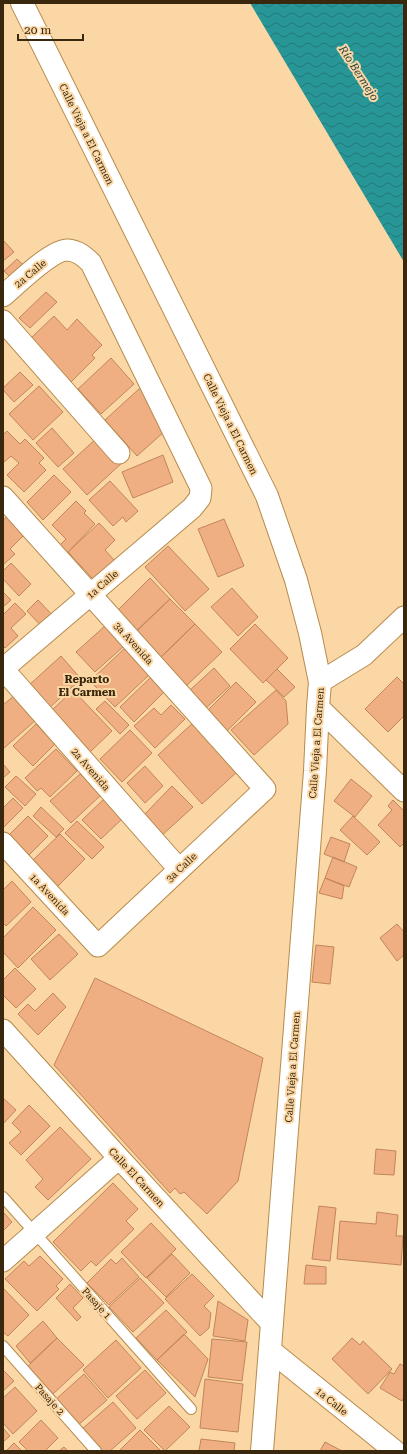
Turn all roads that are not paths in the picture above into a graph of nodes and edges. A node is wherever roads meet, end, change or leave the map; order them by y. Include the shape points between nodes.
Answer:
1 (22, 3) edge
2 (3, 296) edge
3 (3, 321) edge
4 (119, 453) dead end
5 (3, 497) edge
6 (200, 498) joint
7 (90, 594) junction
8 (404, 617) edge
9 (3, 669) edge
10 (320, 682) junction
11 (318, 707) junction
12 (265, 789) joint
13 (404, 791) edge
14 (3, 843) edge
15 (179, 869) junction
16 (98, 946) joint
17 (3, 1030) edge
18 (119, 1158) junction
19 (3, 1197) edge
20 (34, 1233) junction
21 (3, 1261) edge
22 (272, 1324) junction
23 (3, 1346) edge
24 (270, 1350) junction
25 (191, 1409) dead end
26 (96, 1451) edge
27 (262, 1451) edge
28 (395, 1451) edge

1 - 10 street, Calle Vieja a El Carmen via 267,496 296,580
2 - 6 street, 2a Calle via 51,255 66,250 81,253 91,263 201,488
3 - 4 street
5 - 7 street, 3a Avenida
6 - 7 street, 1a Calle via 192,508
7 - 9 street, 1a Calle
7 - 12 street, 3a Avenida
8 - 10 street via 364,655
9 - 15 street, 2a Avenida
10 - 11 street, Calle Vieja a El Carmen
11 - 13 street
11 - 22 street, Calle Vieja a El Carmen
12 - 15 street, 3a Calle
14 - 16 street, 1a Avenida
15 - 16 street, 3a Calle
17 - 18 street, Calle El Carmen
18 - 20 street
18 - 22 street, Calle El Carmen
19 - 20 lane, Pasaje 1
20 - 21 street
20 - 25 lane, Pasaje 1
22 - 24 street, Calle Vieja a El Carmen
23 - 26 lane, Pasaje 2
24 - 27 street, Calle Vieja a El Carmen
24 - 28 street, 1a Calle

